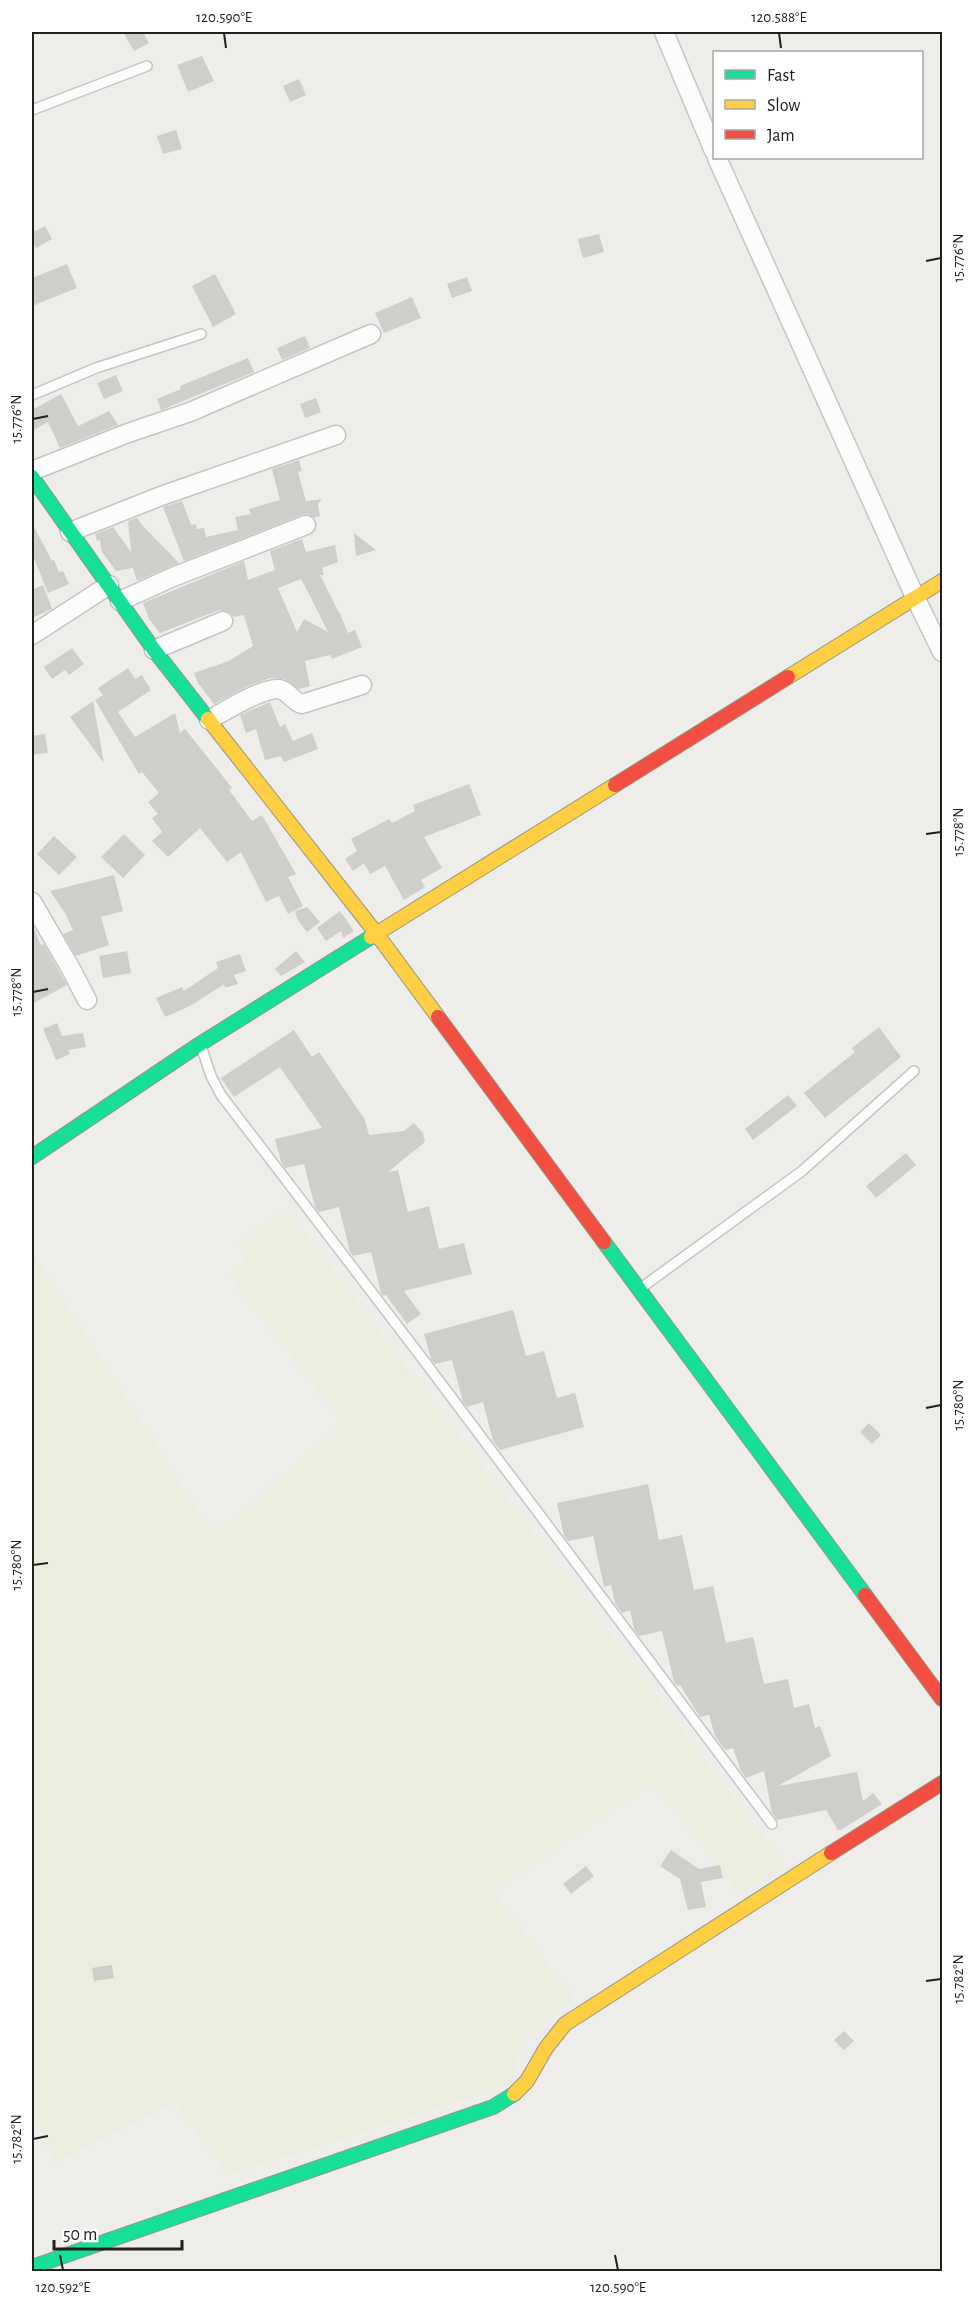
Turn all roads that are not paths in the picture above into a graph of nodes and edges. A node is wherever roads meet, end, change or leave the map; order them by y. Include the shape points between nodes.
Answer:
1 (664, 32) edge
2 (147, 66) dead end
3 (32, 110) edge
4 (713, 149) edge
5 (717, 159) edge
6 (201, 334) dead end
7 (371, 334) dead end
8 (32, 395) edge
9 (336, 435) dead end
10 (32, 471) edge
11 (32, 477) edge
12 (306, 525) dead end
13 (70, 532) junction
14 (942, 581) edge
15 (109, 585) junction
16 (916, 599) junction
17 (120, 601) junction
18 (223, 621) dead end
19 (32, 635) edge
20 (153, 650) junction
21 (942, 652) edge
22 (362, 685) dead end
23 (209, 720) junction
24 (32, 902) edge
25 (376, 933) junction
26 (87, 1000) dead end
27 (200, 1044) junction
28 (914, 1071) dead end
29 (32, 1157) edge
30 (640, 1289) junction
31 (942, 1699) edge
32 (942, 1783) edge
33 (772, 1824) dead end
34 (32, 2267) edge

1 - 4 street
2 - 3 lane
5 - 16 street
6 - 8 lane via 96,368
7 - 10 street via 190,412
9 - 13 street
11 - 13 street
12 - 17 street
13 - 15 street
14 - 16 street
15 - 17 street
15 - 19 street
16 - 21 street
16 - 25 street
17 - 20 street
18 - 20 street
20 - 23 street
22 - 23 street via 302,704 285,691 265,691
23 - 25 street
24 - 26 street
25 - 27 street
25 - 30 street
27 - 29 street
27 - 33 lane via 221,1095
28 - 30 lane via 802,1171
30 - 31 street
32 - 34 street via 565,2024 527,2081 493,2107

